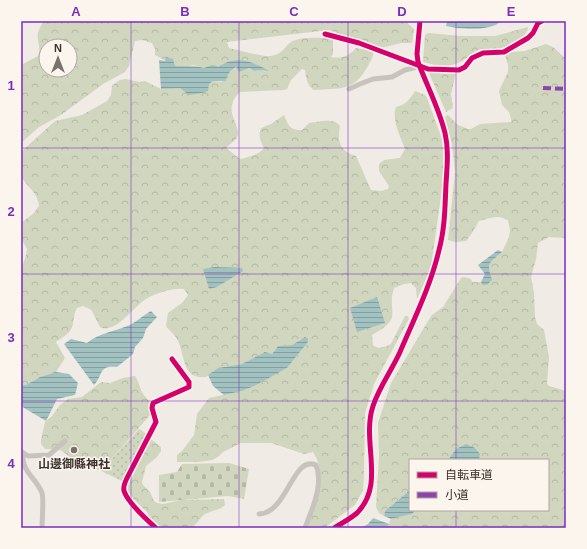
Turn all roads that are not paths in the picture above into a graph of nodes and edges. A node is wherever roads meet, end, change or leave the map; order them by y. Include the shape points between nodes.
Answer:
1 (542, 21) edge
2 (420, 23) edge
3 (326, 34) dead end
4 (420, 67) junction
5 (349, 90) dead end
6 (172, 358) dead end
7 (65, 441) dead end
8 (22, 452) edge
9 (259, 514) dead end
10 (42, 528) edge
11 (155, 528) edge
12 (305, 528) edge
13 (334, 528) edge

1 - 4 street via 528,38 504,52 483,53 472,58 459,70 428,70
2 - 4 street via 417,54
3 - 4 street via 359,43
4 - 5 street via 405,70 392,77 373,79
4 - 13 street via 445,135 448,161 443,234 428,284 372,410 368,431 372,477 368,497 356,513
6 - 11 street via 189,382 189,387 153,403 156,422 126,478 124,490
7 - 8 street via 49,455 28,456
8 - 10 street via 22,460 43,495
9 - 12 street via 271,511 299,470 307,463 311,463 316,465 318,470 318,483

